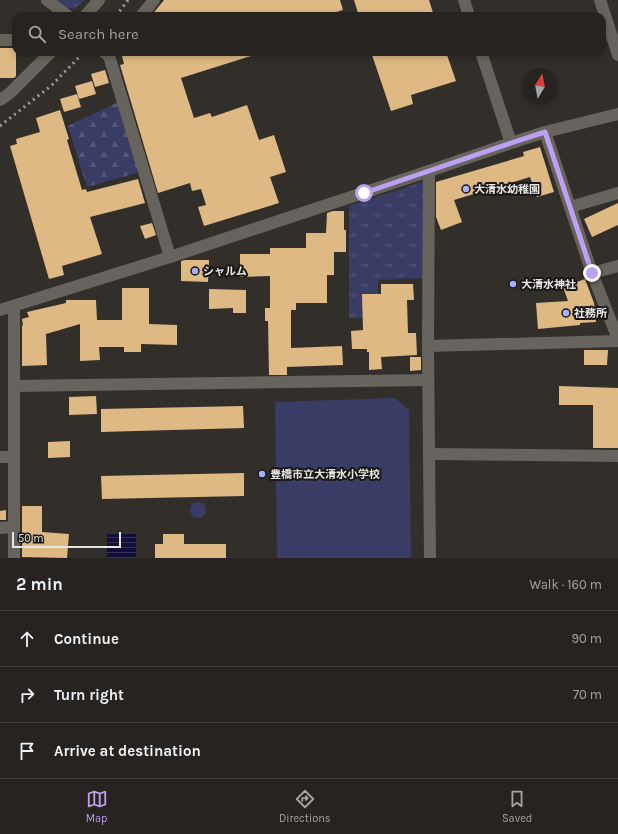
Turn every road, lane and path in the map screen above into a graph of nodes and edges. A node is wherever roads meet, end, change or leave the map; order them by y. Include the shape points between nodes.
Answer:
1 (47, 0) edge
2 (98, 0) edge
3 (154, 0) edge
4 (464, 0) edge
5 (600, 0) edge
6 (63, 12) edge
7 (88, 12) edge
8 (144, 12) edge
9 (468, 12) edge
10 (604, 12) edge
11 (606, 18) edge
12 (0, 40) edge
13 (12, 40) edge
14 (618, 55) edge
15 (47, 56) edge
16 (109, 56) edge
17 (482, 56) edge
18 (0, 100) edge
19 (618, 114) edge
20 (545, 132) junction
21 (511, 143) junction
22 (429, 171) junction
23 (618, 194) edge
24 (570, 207) junction
25 (170, 256) junction
26 (618, 266) edge
27 (592, 273) junction
28 (14, 306) junction
29 (0, 310) edge
30 (617, 335) edge
31 (428, 346) junction
32 (428, 380) junction
33 (14, 386) junction
34 (430, 454) junction
35 (618, 456) edge
36 (0, 457) edge
37 (14, 457) junction
38 (14, 527) junction
39 (0, 528) edge
40 (14, 558) edge
41 (430, 558) edge

1 - 6 street
2 - 7 street
3 - 8 street
4 - 9 street
5 - 10 street
11 - 14 street
12 - 13 street
15 - 18 street
16 - 25 street
17 - 21 street
19 - 20 street
20 - 21 street
20 - 24 street
21 - 22 street
22 - 25 street
22 - 31 street
23 - 24 street
24 - 27 street
25 - 28 street
26 - 27 street
27 - 30 street
28 - 29 street
28 - 33 street
30 - 31 street
31 - 32 street
32 - 33 street
32 - 34 street
33 - 37 street
34 - 35 street
34 - 41 street
36 - 37 street
37 - 38 street
38 - 39 street
38 - 40 street

